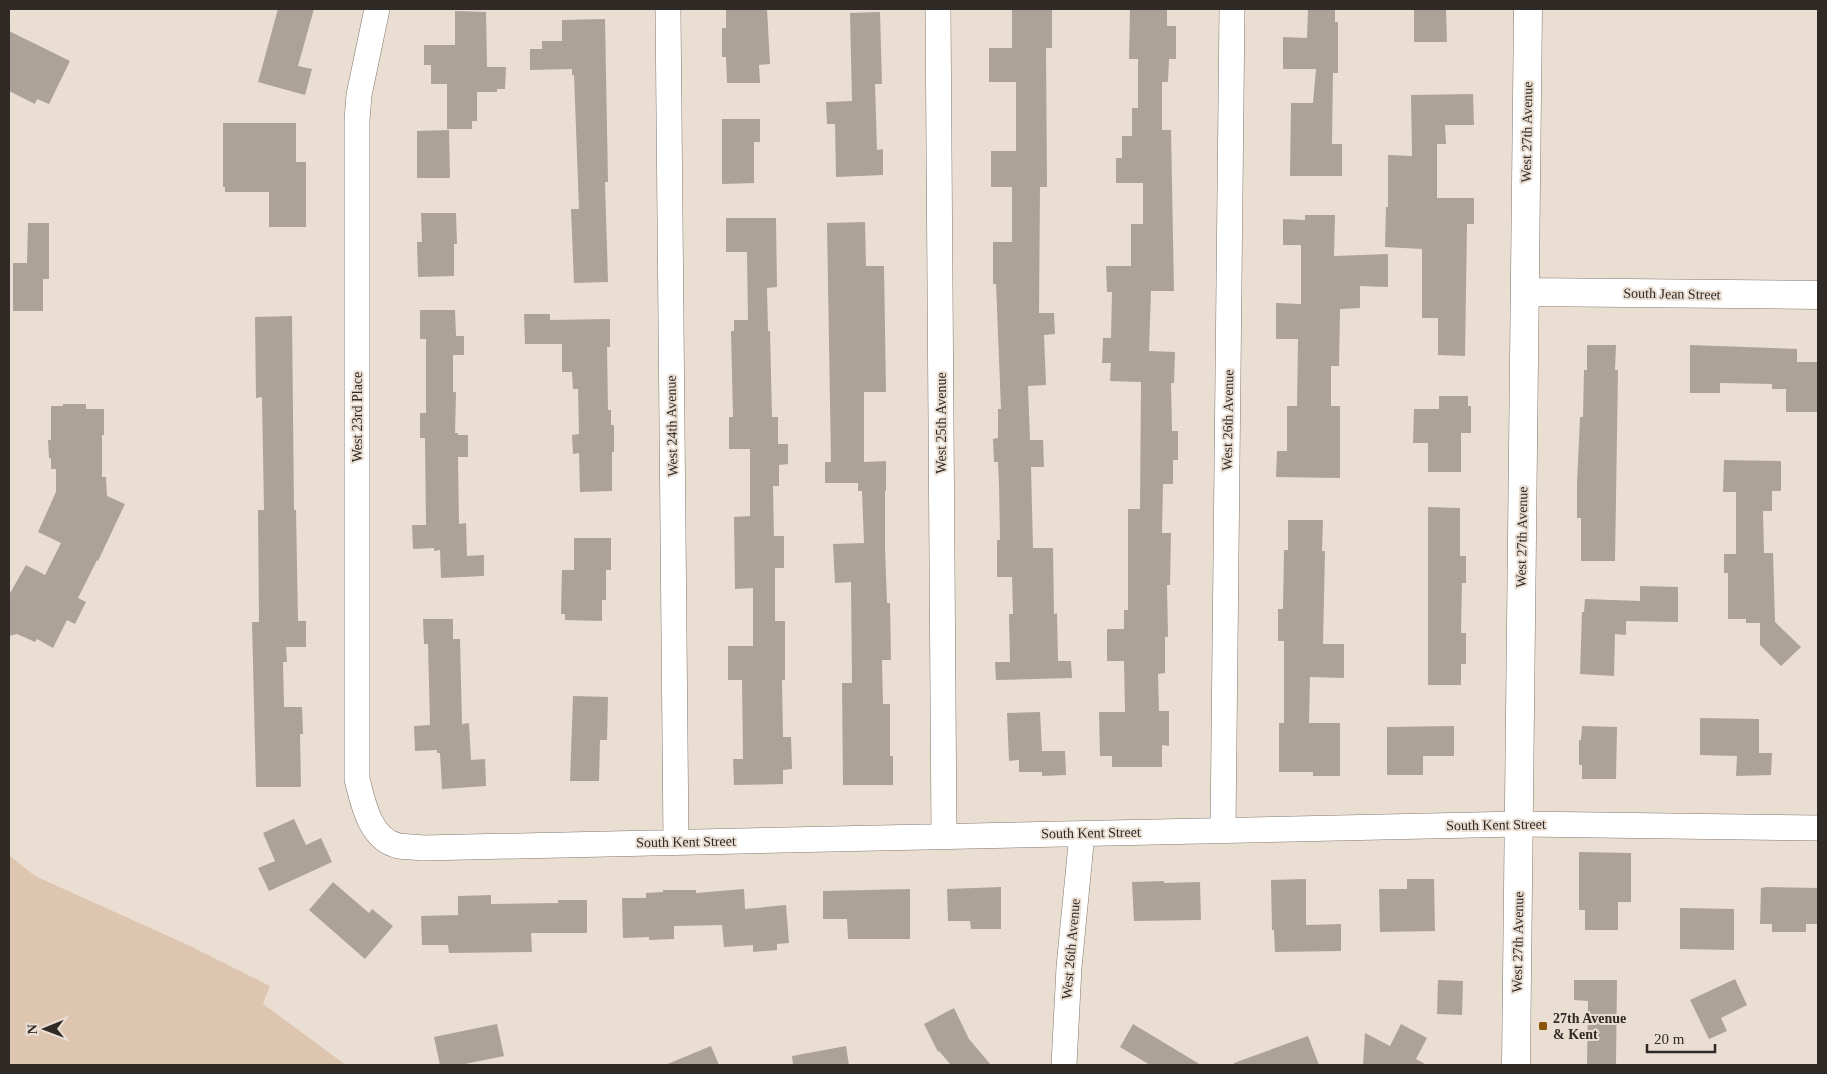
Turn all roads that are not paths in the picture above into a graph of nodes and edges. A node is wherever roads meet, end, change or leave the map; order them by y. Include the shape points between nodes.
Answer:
1 (377, 9) edge
2 (668, 9) edge
3 (938, 9) edge
4 (1232, 9) edge
5 (1528, 9) edge
6 (1525, 292) junction
7 (1818, 295) edge
8 (1519, 824) junction
9 (372, 825) joint
10 (1818, 828) edge
11 (1223, 830) junction
12 (1082, 834) junction
13 (944, 836) junction
14 (676, 842) junction
15 (1064, 1065) edge
16 (1516, 1065) edge

1 - 9 street, West 23rd Place via 357,120 357,779
2 - 14 street, West 24th Avenue
3 - 13 street, West 25th Avenue
4 - 11 street, West 26th Avenue
5 - 6 main road, West 27th Avenue
6 - 7 main road, South Jean Street
6 - 8 main road, West 27th Avenue
8 - 10 street, South Kent Street
8 - 11 street, South Kent Street
8 - 16 main road, West 27th Avenue
9 - 14 street, South Kent Street via 384,839 398,846 423,848
11 - 12 street, South Kent Street
12 - 13 street, South Kent Street
12 - 15 street, West 26th Avenue via 1068,967
13 - 14 street, South Kent Street

